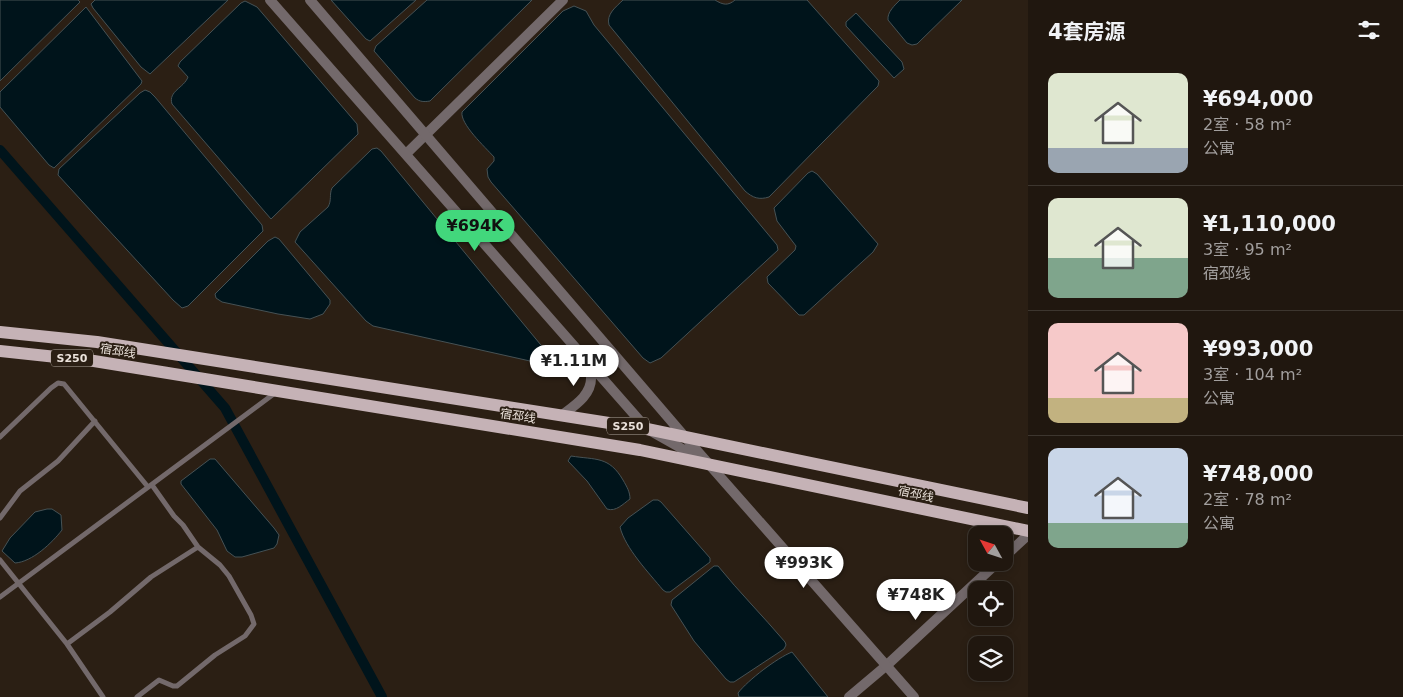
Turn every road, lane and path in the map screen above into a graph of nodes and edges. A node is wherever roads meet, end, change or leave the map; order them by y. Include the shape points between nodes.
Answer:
1 (270, 0) edge
2 (310, 0) edge
3 (564, 0) edge
4 (426, 135) junction
5 (406, 154) junction
6 (0, 332) edge
7 (0, 351) edge
8 (585, 358) junction
9 (279, 390) junction
10 (562, 415) junction
11 (95, 422) junction
12 (647, 429) junction
13 (0, 437) edge
14 (686, 437) junction
15 (712, 465) junction
16 (150, 486) junction
17 (1028, 508) edge
18 (0, 518) edge
19 (1028, 533) edge
20 (198, 546) junction
21 (1013, 548) edge
22 (0, 560) edge
23 (988, 571) edge
24 (20, 582) junction
25 (0, 597) edge
26 (68, 644) junction
27 (887, 665) junction
28 (103, 697) edge
29 (138, 697) edge
30 (849, 697) edge
31 (914, 697) edge

1 - 5 street
2 - 4 street
3 - 4 street
4 - 5 street
4 - 14 street
5 - 8 street
6 - 10 main road, 宿邳线 / S250 via 97,342
7 - 9 main road, 宿邳线 / S250 via 94,361
8 - 10 street via 591,377 589,387 577,404
8 - 12 street
9 - 15 main road, 宿邳线 / S250
9 - 16 lane
10 - 12 main road, 宿邳线 / S250
11 - 13 lane via 64,384 58,383
11 - 16 lane
11 - 18 lane via 58,461 20,491
12 - 14 main road, 宿邳线 / S250
12 - 15 street
14 - 15 street
14 - 17 main road, 宿邳线 / S250
15 - 19 main road, 宿邳线 / S250
15 - 27 street
16 - 20 lane
16 - 24 lane
19 - 21 street
20 - 26 lane via 151,577
20 - 29 lane via 229,576 254,624 245,636 177,686 159,680
22 - 24 lane
23 - 27 street
24 - 25 lane
24 - 26 lane
26 - 28 lane
27 - 30 street
27 - 31 street

